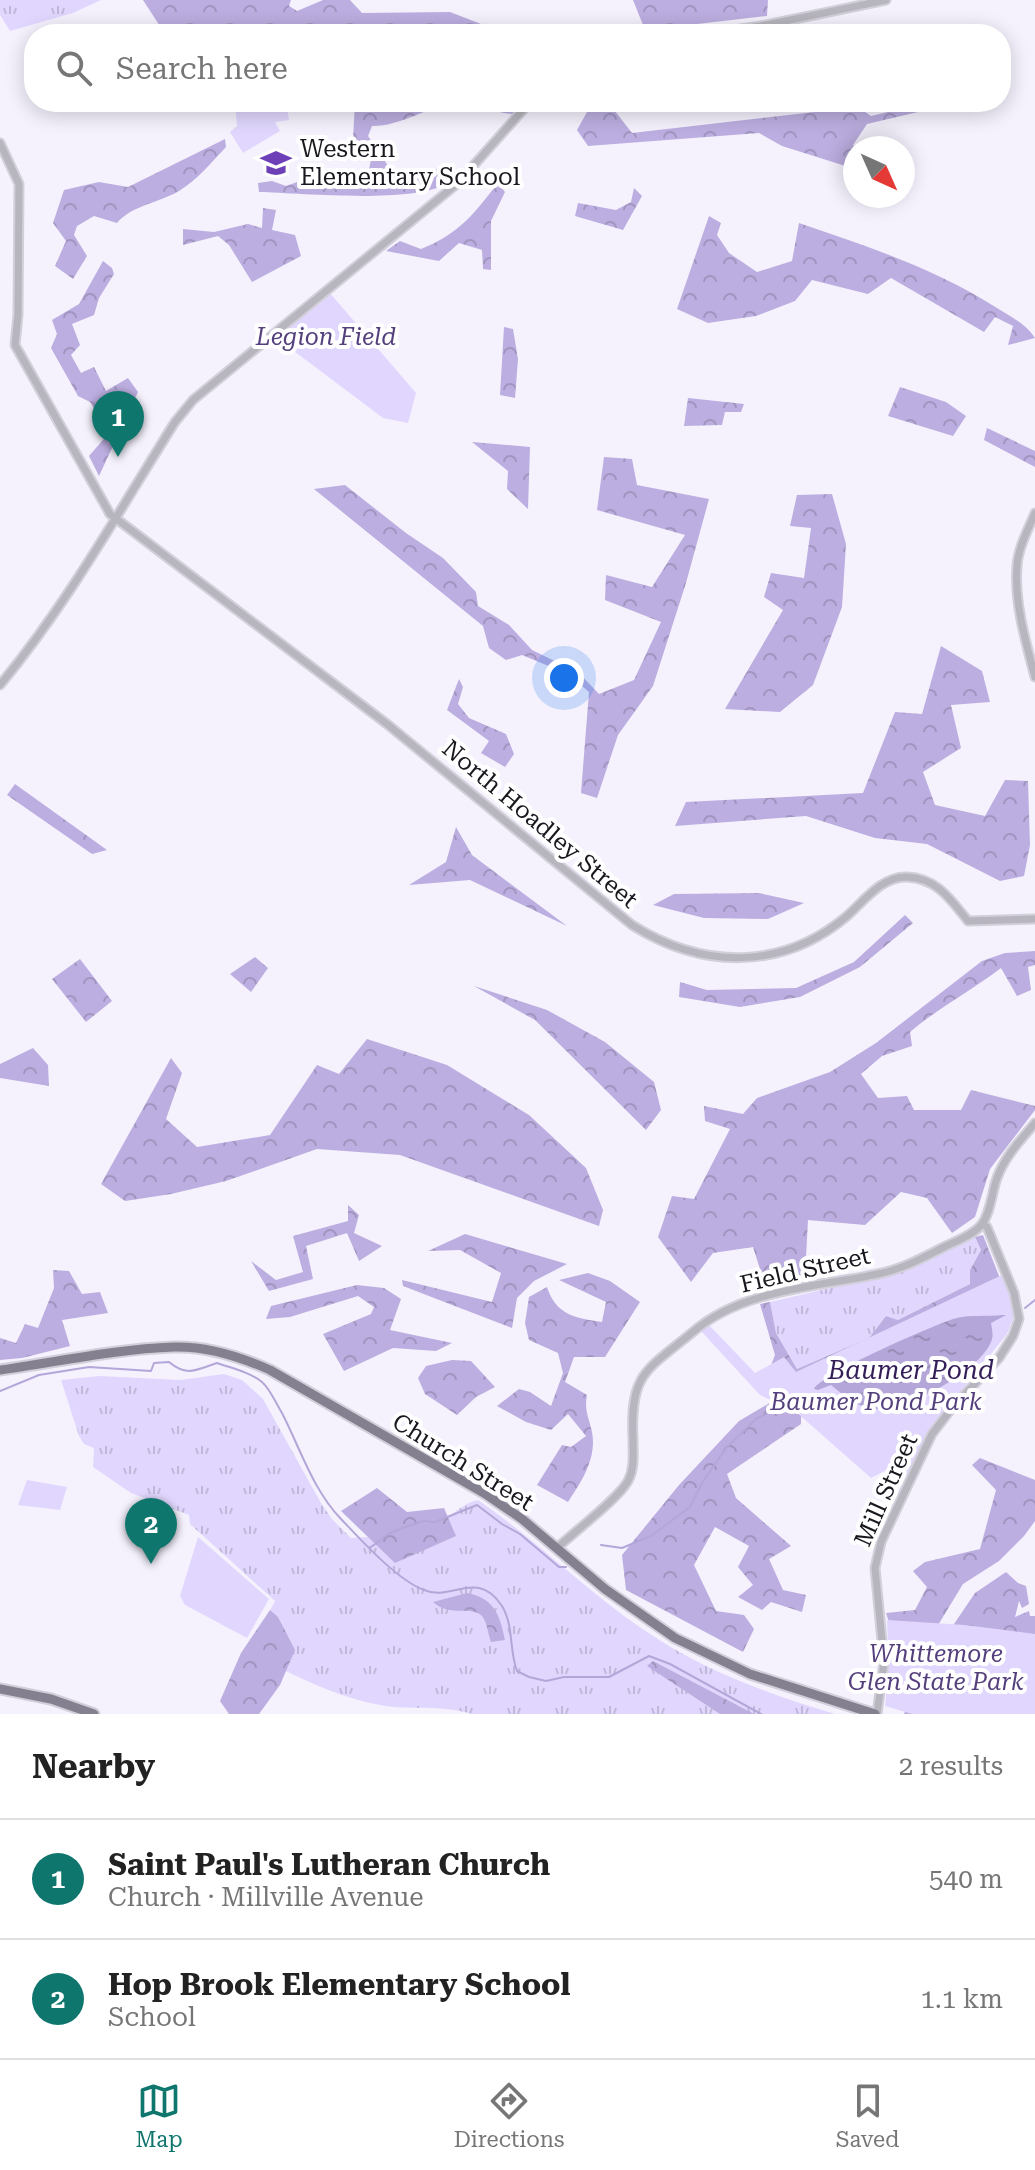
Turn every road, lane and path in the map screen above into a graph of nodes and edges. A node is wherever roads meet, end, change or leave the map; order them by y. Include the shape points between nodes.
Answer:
1 (886, 0) edge
2 (760, 24) edge
3 (521, 112) edge
4 (0, 143) edge
5 (1035, 513) edge
6 (117, 519) junction
7 (1035, 677) edge
8 (0, 685) edge
9 (1035, 919) edge
10 (1035, 1123) edge
11 (982, 1224) junction
12 (0, 1370) edge
13 (557, 1548) junction
14 (0, 1689) edge
15 (94, 1714) edge
16 (876, 1714) edge

1 - 2 street
3 - 6 street via 458,183 193,400
4 - 6 street, North Hoadley Street via 19,184 15,345
5 - 7 street via 1017,566
6 - 8 street
6 - 9 street, North Hoadley Street via 387,724 658,942 695,954 764,956 819,936 882,884 905,877 928,880 944,890 968,921
10 - 11 street via 999,1173
11 - 13 street, Field Street via 911,1264 766,1297 697,1328 639,1381 632,1416 633,1462 626,1485
11 - 16 street, Mill Street via 1004,1266 1019,1319 999,1358 932,1434 876,1554 884,1662
12 - 13 main road, Church Street via 176,1347 245,1359 484,1493
13 - 16 main road, Church Street via 630,1608 688,1644 750,1674
14 - 15 main road

